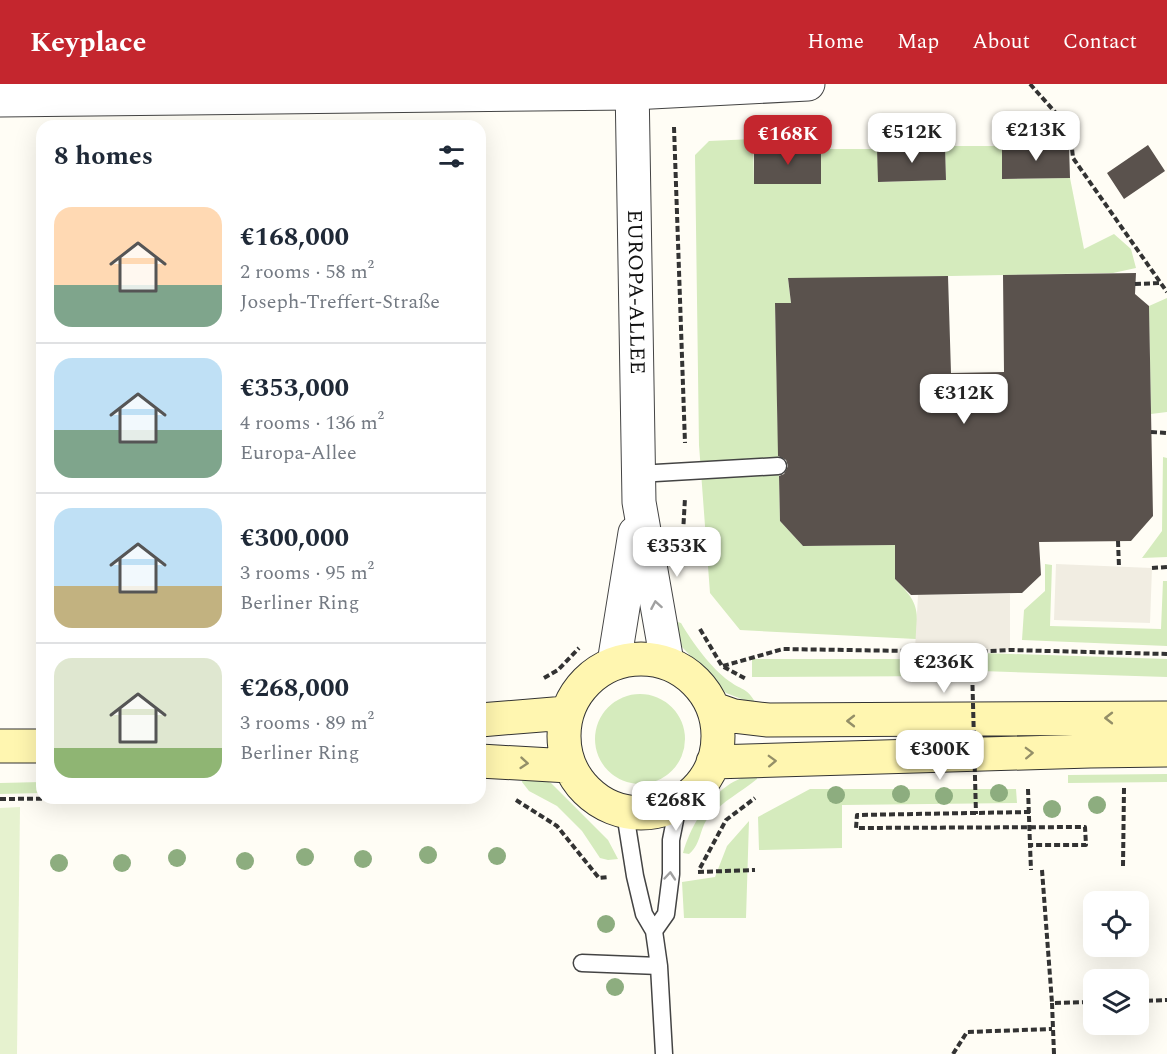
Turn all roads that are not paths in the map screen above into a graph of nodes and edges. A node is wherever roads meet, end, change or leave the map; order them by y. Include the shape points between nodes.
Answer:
1 (808, 84) edge
2 (632, 88) edge
3 (0, 100) edge
4 (778, 466) dead end
5 (639, 488) junction
6 (667, 662) junction
7 (614, 663) junction
8 (714, 709) junction
9 (566, 713) junction
10 (1167, 718) edge
11 (486, 720) edge
12 (0, 746) edge
13 (36, 746) edge
14 (1167, 750) edge
15 (486, 761) edge
16 (713, 762) junction
17 (569, 766) junction
18 (678, 805) junction
19 (626, 813) junction
20 (654, 931) junction
21 (582, 963) dead end
22 (659, 966) junction
23 (664, 1054) edge

1 - 2 street
2 - 3 street
2 - 5 street, EUROPA-ALLEE
4 - 5 lane via 686,471
6 -> 5 street, EUROPA-ALLEE
5 - 7 street, EUROPA-ALLEE
6 - 7 street via 640,658
6 - 8 street via 695,680
7 - 9 street via 584,682
10 -> 8 street via 768,720
8 - 16 street via 719,734
9 - 11 street
9 - 17 street via 563,740
12 - 13 street
16 -> 14 street
15 -> 17 street
16 - 18 street via 701,786
17 - 19 street via 591,797
18 - 19 street via 653,813
20 -> 18 lane via 666,914 671,840
19 - 20 lane via 640,895
20 - 22 lane
21 - 22 lane
22 - 23 lane

